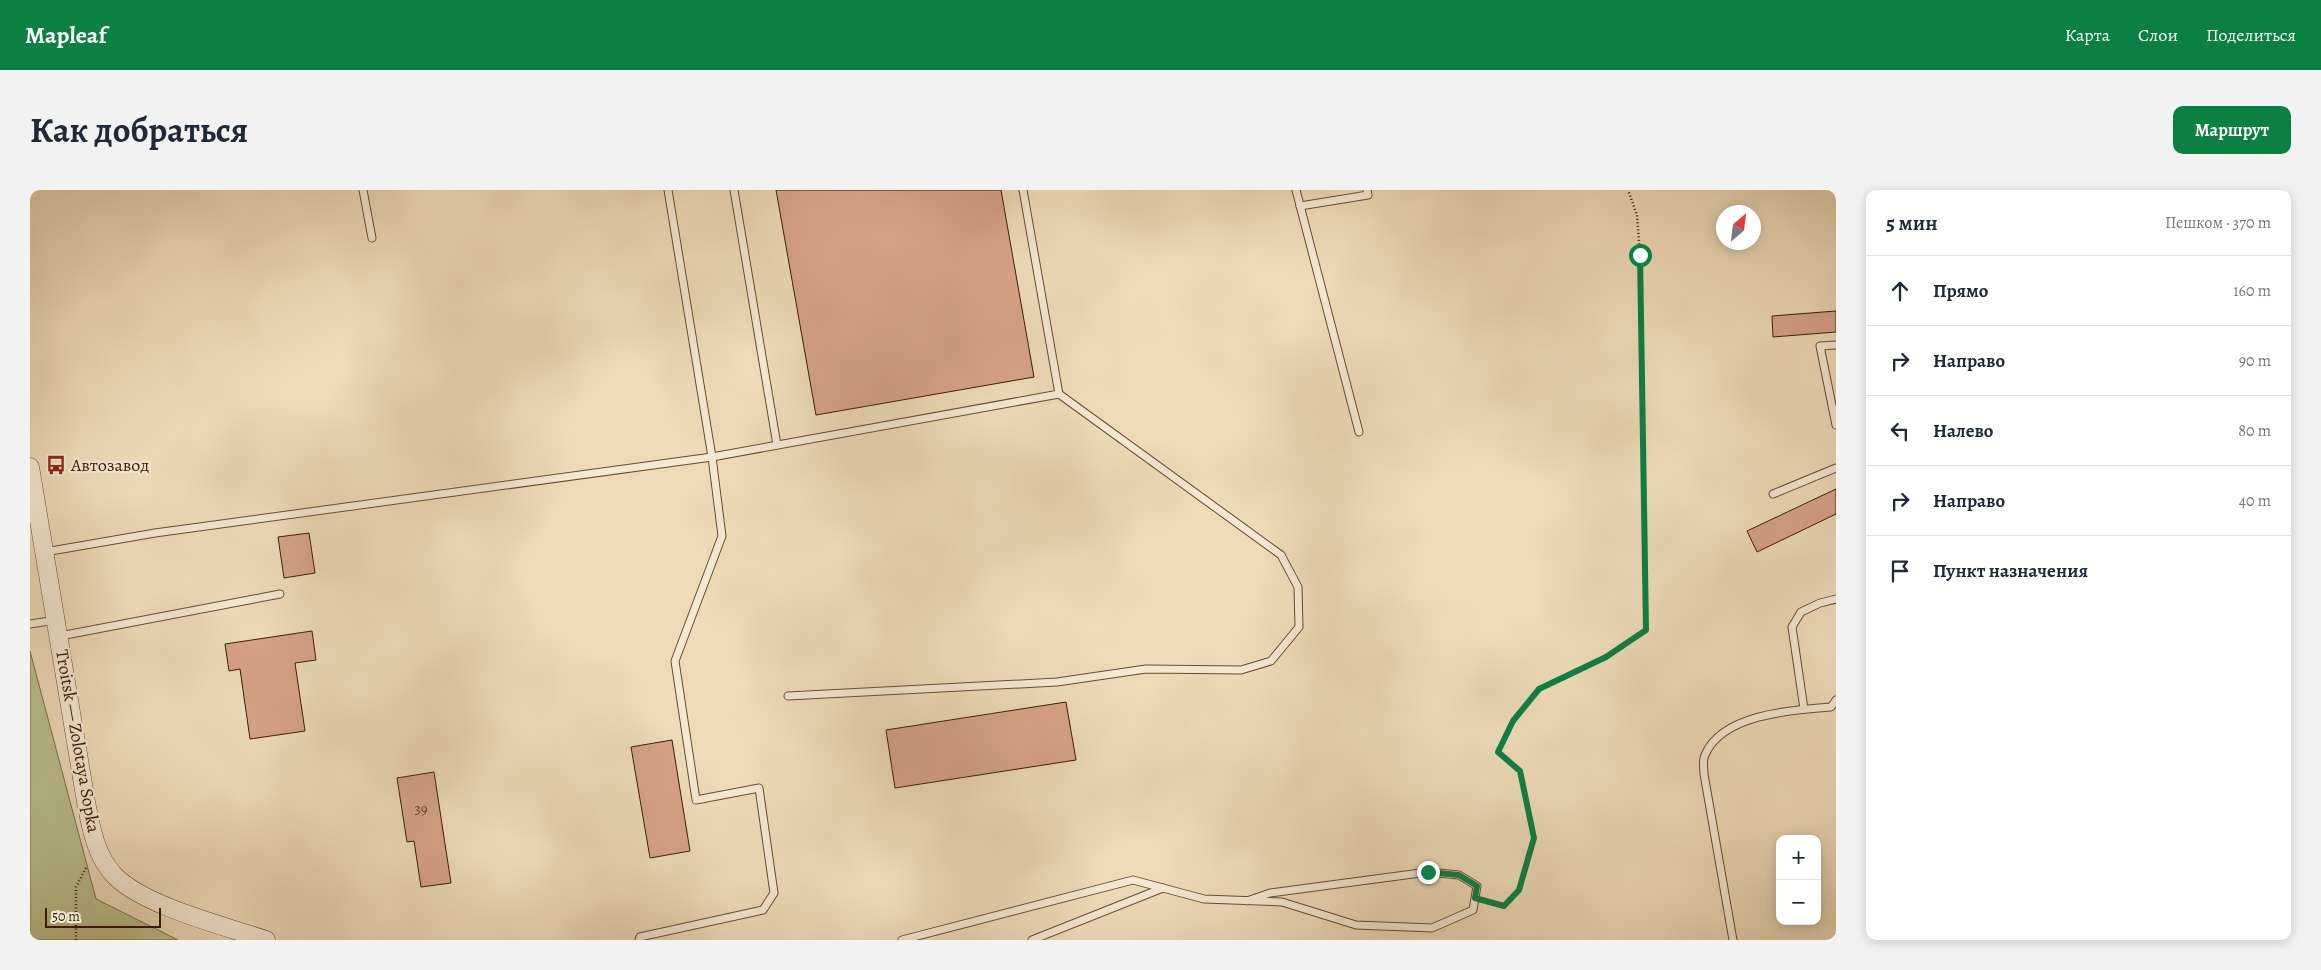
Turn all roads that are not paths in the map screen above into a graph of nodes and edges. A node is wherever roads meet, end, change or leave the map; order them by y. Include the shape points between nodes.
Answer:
1 (363, 190) edge
2 (668, 190) edge
3 (734, 190) edge
4 (1023, 190) edge
5 (1296, 190) edge
6 (1367, 190) edge
7 (1300, 206) junction
8 (372, 238) dead end
9 (1836, 345) edge
10 (1059, 394) junction
11 (1836, 425) edge
12 (1359, 432) dead end
13 (777, 445) junction
14 (712, 457) junction
15 (30, 467) edge
16 (1836, 468) edge
17 (1773, 494) dead end
18 (45, 552) junction
19 (280, 594) dead end
20 (1836, 599) edge
21 (30, 624) edge
22 (58, 628) junction
23 (788, 696) dead end
24 (1836, 700) edge
25 (1833, 707) edge
26 (1804, 709) junction
27 (1163, 888) junction
28 (1247, 901) junction
29 (266, 940) edge
30 (639, 940) edge
31 (902, 940) edge
32 (1032, 940) edge
33 (1733, 940) edge

1 - 8 lane
2 - 14 lane
3 - 13 lane
4 - 10 lane
5 - 7 lane
6 - 7 lane via 1368,195
7 - 12 lane
9 - 11 lane via 1820,346
10 - 13 lane
10 - 23 lane via 1281,555 1298,587 1299,627 1271,661 1241,670 1146,669 1057,682
13 - 14 lane
14 - 18 lane via 155,533
14 - 30 lane via 722,536 675,660 696,800 759,788 774,893 763,910 640,937
15 - 18 street, Troitsk — Zolotaya Sopka
16 - 17 lane
18 - 22 street, Troitsk — Zolotaya Sopka
19 - 22 lane
20 - 26 lane via 1800,612 1792,627
21 - 22 lane
22 - 29 street, Troitsk — Zolotaya Sopka via 86,802 104,861 115,876 134,891
24 - 25 lane
25 - 26 lane
26 - 33 lane via 1746,720 1718,735 1704,757 1704,774
27 - 28 lane via 1204,899
27 - 31 lane via 1133,880
27 - 32 lane
28 - 28 lane via 1282,902 1356,925 1432,928 1474,910 1477,886 1459,875 1428,872 1270,893

